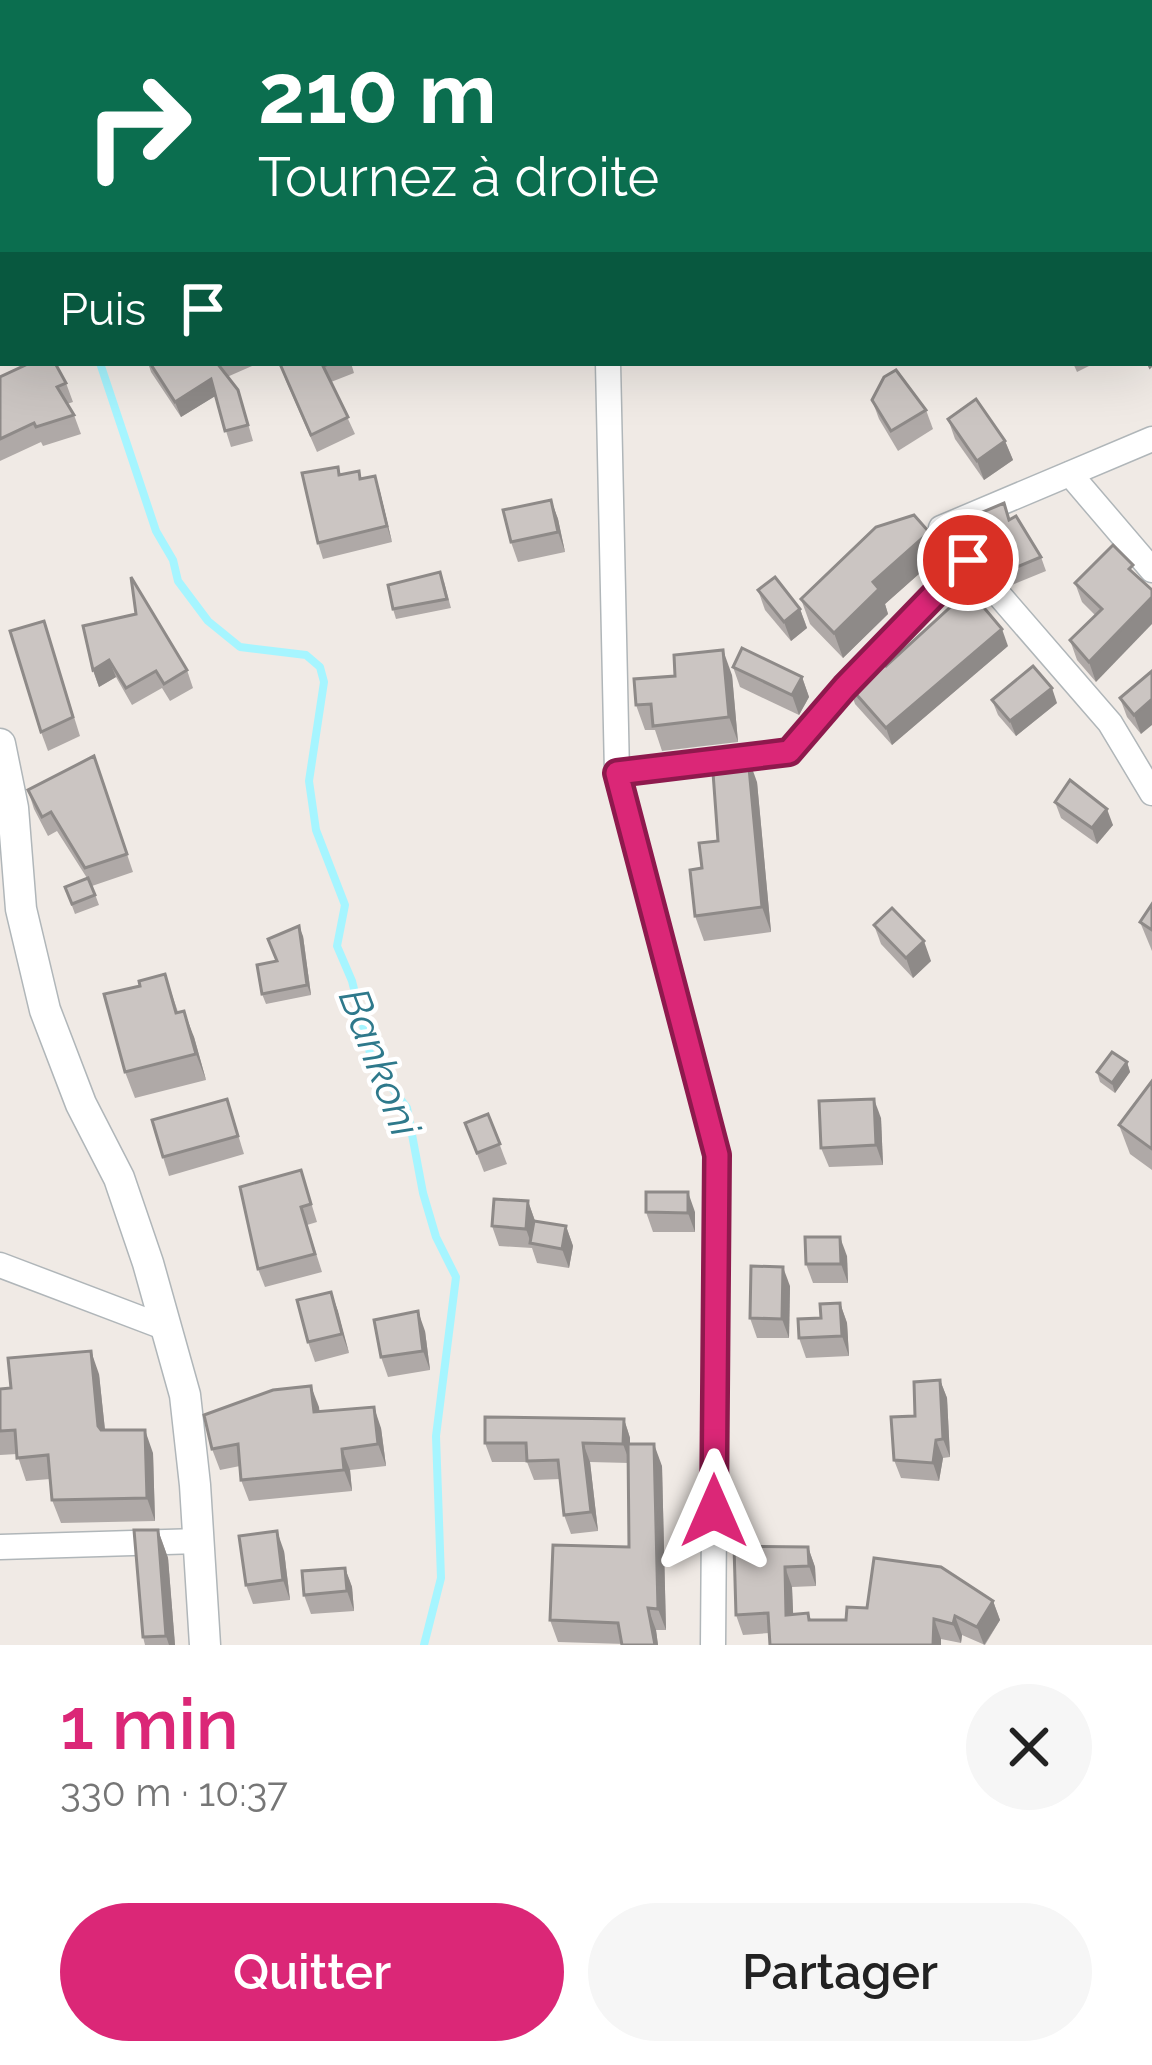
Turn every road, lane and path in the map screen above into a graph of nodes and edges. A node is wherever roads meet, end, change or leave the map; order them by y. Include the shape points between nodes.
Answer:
1 (608, 366) edge
2 (1152, 440) edge
3 (1070, 474) junction
4 (968, 560) junction
5 (1152, 570) edge
6 (0, 744) edge
7 (617, 773) junction
8 (1152, 793) edge
9 (0, 1265) edge
10 (166, 1328) junction
11 (199, 1541) junction
12 (0, 1546) edge
13 (205, 1645) edge
14 (713, 1645) edge

1 - 7 street
2 - 3 street
3 - 4 street via 941,528
3 - 5 street
4 - 7 street via 789,752
4 - 8 street via 1110,723
6 - 10 street via 21,909 45,1010 118,1178
7 - 14 street via 717,1155
9 - 10 street
10 - 11 street via 184,1395
11 - 12 street
11 - 13 street

